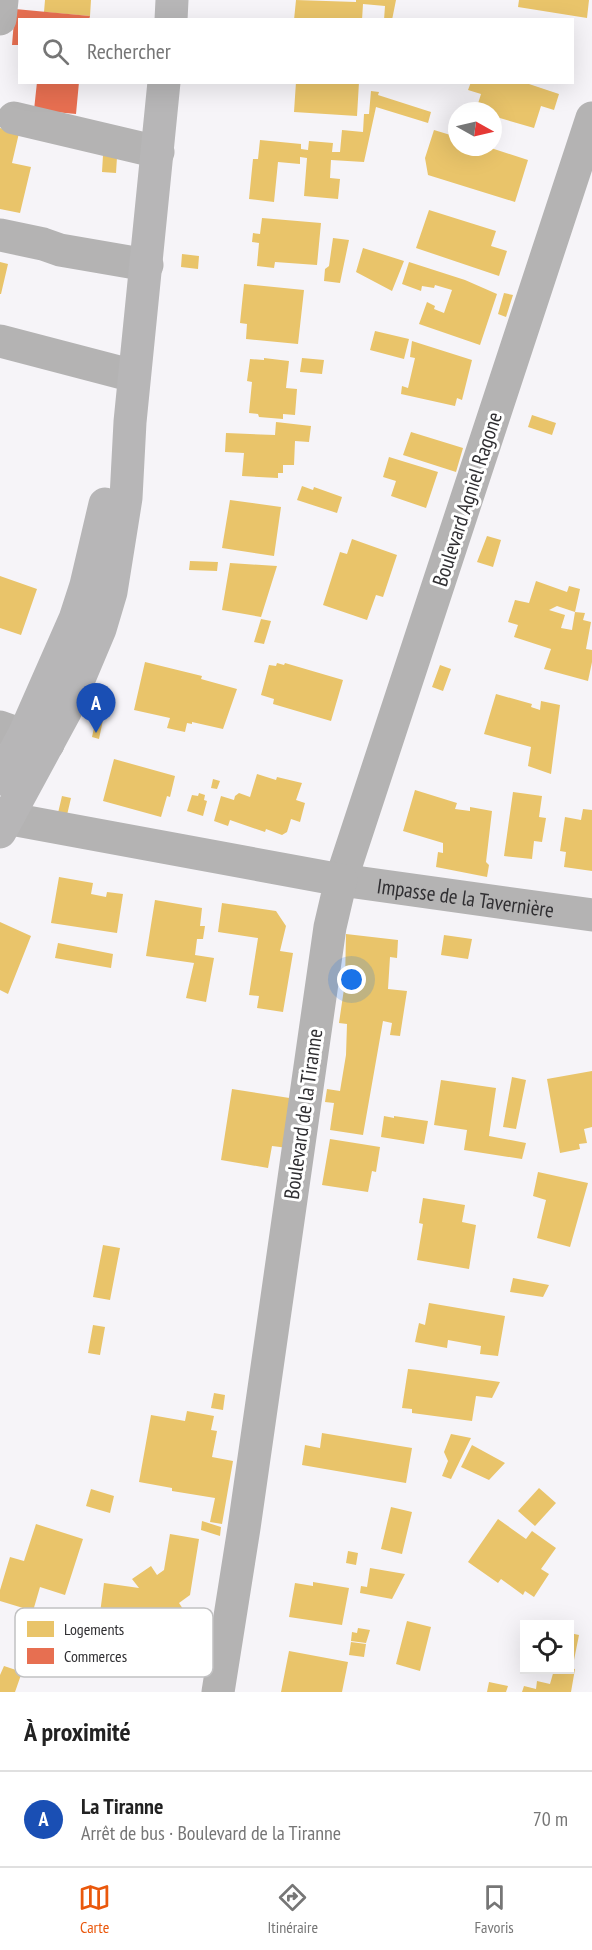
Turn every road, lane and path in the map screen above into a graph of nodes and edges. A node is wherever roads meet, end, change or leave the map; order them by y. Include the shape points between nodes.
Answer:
1 (2, 0) edge
2 (172, 0) edge
3 (171, 18) edge
4 (0, 19) edge
5 (164, 84) edge
6 (14, 118) dead end
7 (592, 118) edge
8 (158, 152) junction
9 (0, 235) edge
10 (147, 265) junction
11 (0, 341) edge
12 (134, 376) junction
13 (24, 736) edge
14 (0, 778) edge
15 (2, 823) edge
16 (341, 880) junction
17 (592, 915) edge
18 (218, 1692) edge

1 - 4 street
2 - 3 main road
5 - 8 main road
6 - 8 street
7 - 16 street, Boulevard Agniel Ragone
8 - 10 main road
9 - 10 street
10 - 12 main road
11 - 12 street
12 - 13 main road via 130,422 108,490 86,585
13 - 14 main road
13 - 15 main road
15 - 16 street
16 - 17 street, Impasse de la Tavernière
16 - 18 street, Boulevard de la Tiranne via 330,927

